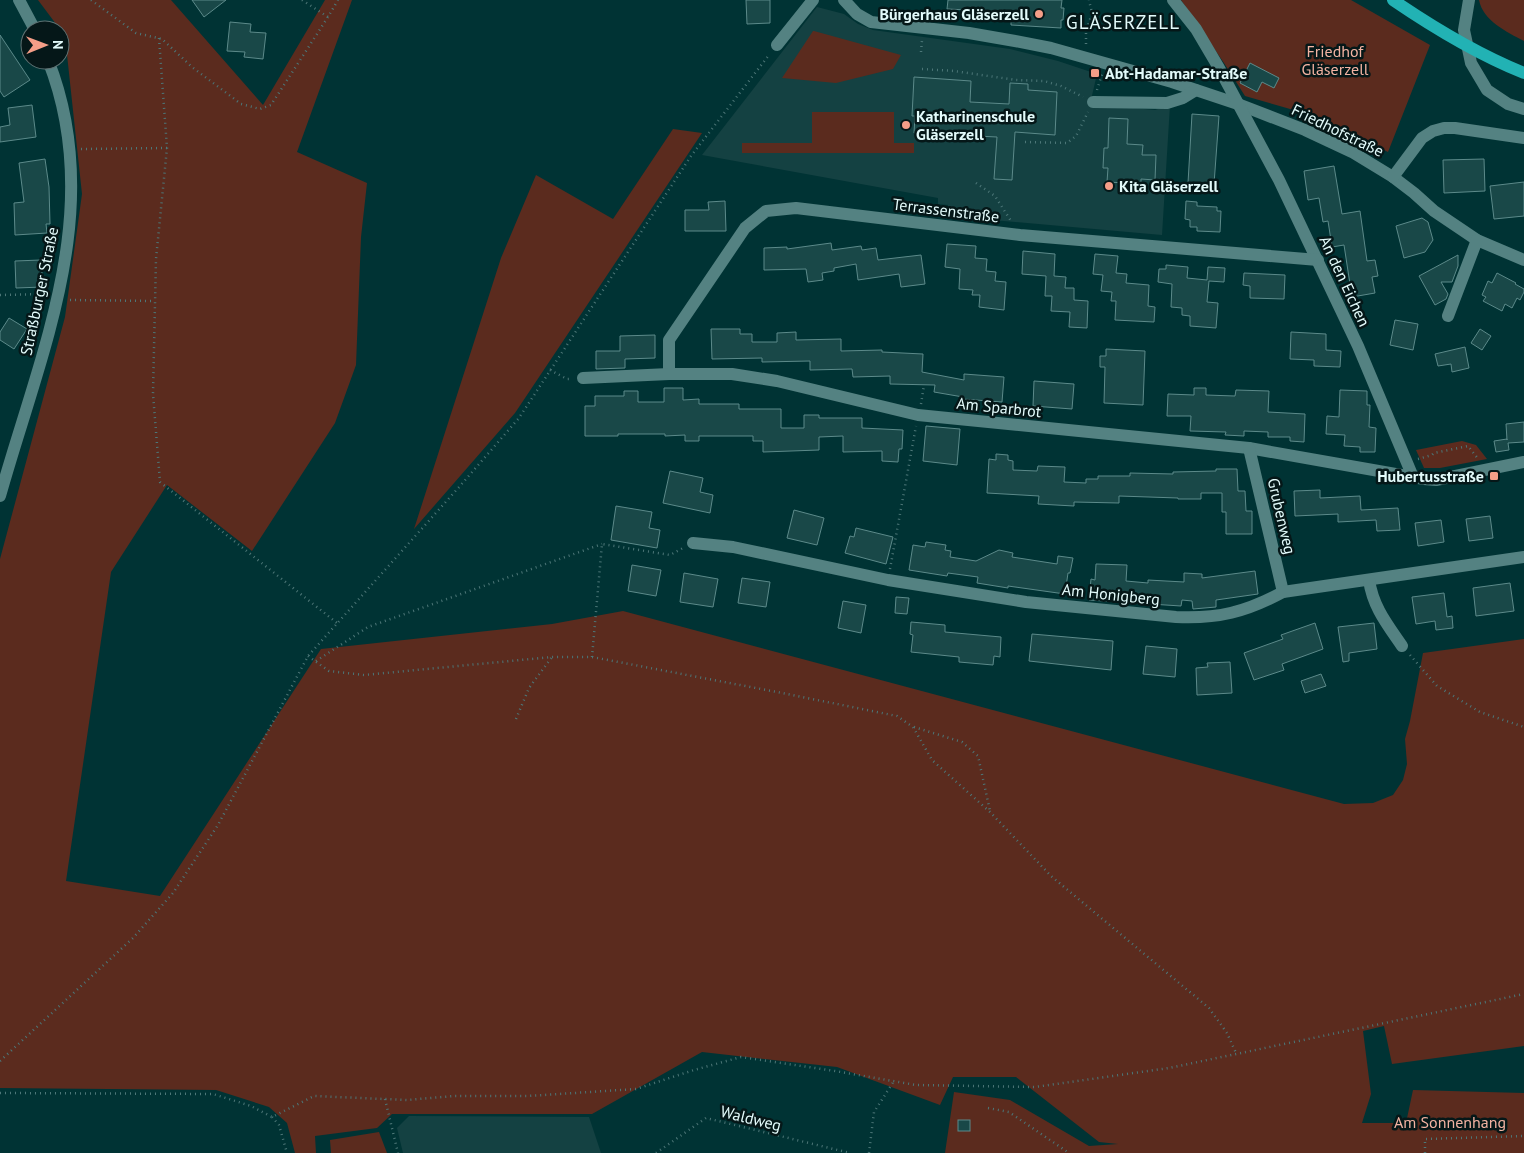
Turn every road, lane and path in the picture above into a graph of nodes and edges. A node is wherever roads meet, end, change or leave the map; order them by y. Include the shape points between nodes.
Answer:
1 (19, 0) edge
2 (91, 0) edge
3 (302, 0) edge
4 (338, 0) edge
5 (813, 0) edge
6 (844, 0) edge
7 (1089, 0) edge
8 (1173, 0) edge
9 (1393, 0) edge
10 (1469, 0) edge
11 (328, 17) junction
12 (30, 20) edge
13 (1086, 32) dead end
14 (159, 38) junction
15 (778, 45) joint
16 (922, 69) dead end
17 (51, 70) edge
18 (1524, 73) edge
19 (1101, 78) dead end
20 (1098, 88) dead end
21 (1196, 90) junction
22 (1093, 102) junction
23 (1238, 104) junction
24 (1524, 109) edge
25 (1524, 138) edge
26 (1025, 142) dead end
27 (167, 148) junction
28 (70, 150) junction
29 (1393, 177) junction
30 (976, 182) dead end
31 (1020, 236) junction
32 (1477, 240) junction
33 (1318, 260) junction
34 (1524, 260) edge
35 (0, 295) edge
36 (57, 300) junction
37 (155, 301) junction
38 (1448, 316) dead end
39 (550, 370) junction
40 (670, 374) junction
41 (583, 378) joint
42 (924, 385) dead end
43 (918, 415) junction
44 (1249, 448) junction
45 (1407, 462) junction
46 (1524, 462) edge
47 (1486, 470) junction
48 (1413, 477) junction
49 (0, 496) edge
50 (693, 543) joint
51 (602, 544) junction
52 (1524, 557) edge
53 (888, 580) junction
54 (1369, 580) junction
55 (1283, 592) junction
56 (337, 623) junction
57 (1402, 646) joint
58 (308, 656) junction
59 (552, 657) junction
60 (592, 657) junction
61 (316, 661) junction
62 (516, 719) dead end
63 (913, 727) junction
64 (1524, 727) edge
65 (990, 812) junction
66 (1524, 994) edge
67 (1236, 1053) junction
68 (0, 1061) edge
69 (894, 1082) junction
70 (0, 1093) edge
71 (385, 1099) junction
72 (988, 1108) dead end
73 (272, 1117) junction
74 (1524, 1136) edge
75 (287, 1153) edge
76 (398, 1153) edge
77 (656, 1153) edge
78 (850, 1153) edge
79 (869, 1153) edge
80 (1069, 1153) edge
81 (1424, 1153) edge

1 - 12 street
2 - 14 path via 136,32
3 - 11 path
4 - 11 path
5 - 15 street
6 - 21 street via 856,14 871,22 969,33 1051,48
7 - 13 path via 1092,13
8 - 23 street via 1196,30
9 - 18 main road via 1432,26
10 - 24 street via 1464,30 1471,63 1487,90 1508,104
11 - 14 path via 272,105 260,109 241,104
14 - 27 path
15 - 39 path via 691,156
16 - 22 path via 1044,81
17 - 28 street, Straßburger Straße via 61,100
19 - 20 path
21 - 22 street via 1167,103
21 - 23 street
22 - 26 path via 1076,136 1067,143
23 - 29 street, Friedhofstraße via 1352,152
23 - 33 street, An den Eichen
25 - 29 street, Friedhofstraße via 1455,128 1433,131 1422,138
27 - 28 path
27 - 37 path
28 - 36 street, Straßburger Straße via 70,224
29 - 32 street
30 - 31 path via 995,196
31 - 33 street, Terrassenstraße
31 - 40 street, Terrassenstraße via 796,208 766,211 745,228 669,340
32 - 34 street
32 - 38 street
33 - 45 street, An den Eichen
35 - 36 path via 45,294
36 - 37 path
36 - 49 street, Straßburger Straße
37 - 56 path via 153,394 160,482
39 - 41 path via 567,379
39 - 56 path via 519,418
40 - 41 street, Am Sparbrot
40 - 43 street, Am Sparbrot via 732,374 759,378
42 - 43 path
43 - 44 street, Am Sparbrot
43 - 53 path
44 - 48 street, Am Sparbrot
44 - 55 street, Grubenweg
45 - 47 path via 1468,446
45 - 48 street, An den Eichen
46 - 47 street
47 - 48 street via 1436,480
50 - 51 path via 670,555
50 - 53 street, Am Honigberg via 733,547
51 - 60 path
51 - 61 path via 368,627
52 - 54 street, Am Honigberg
53 - 55 street, Am Honigberg via 1026,602 1200,618 1234,612
54 - 55 street, Am Honigberg
54 - 57 street via 1376,606
56 - 58 path
57 - 64 path via 1437,686 1480,712
58 - 61 path
58 - 68 path via 218,825 173,893 132,938
59 - 60 path
59 - 61 path via 364,675 329,671
59 - 62 path via 529,688
60 - 63 path via 897,716
63 - 65 path via 932,760
63 - 65 path via 962,742 978,756
65 - 67 path via 1051,876 1209,1008 1228,1033
66 - 67 path
67 - 69 path via 1169,1068 1035,1087 916,1086
69 - 71 path via 741,1057 636,1089 528,1096
69 - 79 path via 874,1112
70 - 73 path via 213,1094 251,1106
71 - 73 path via 314,1096
71 - 76 path
72 - 80 path via 1009,1112
73 - 75 path via 279,1126
74 - 81 path via 1425,1139
77 - 78 path, Waldweg via 706,1118

